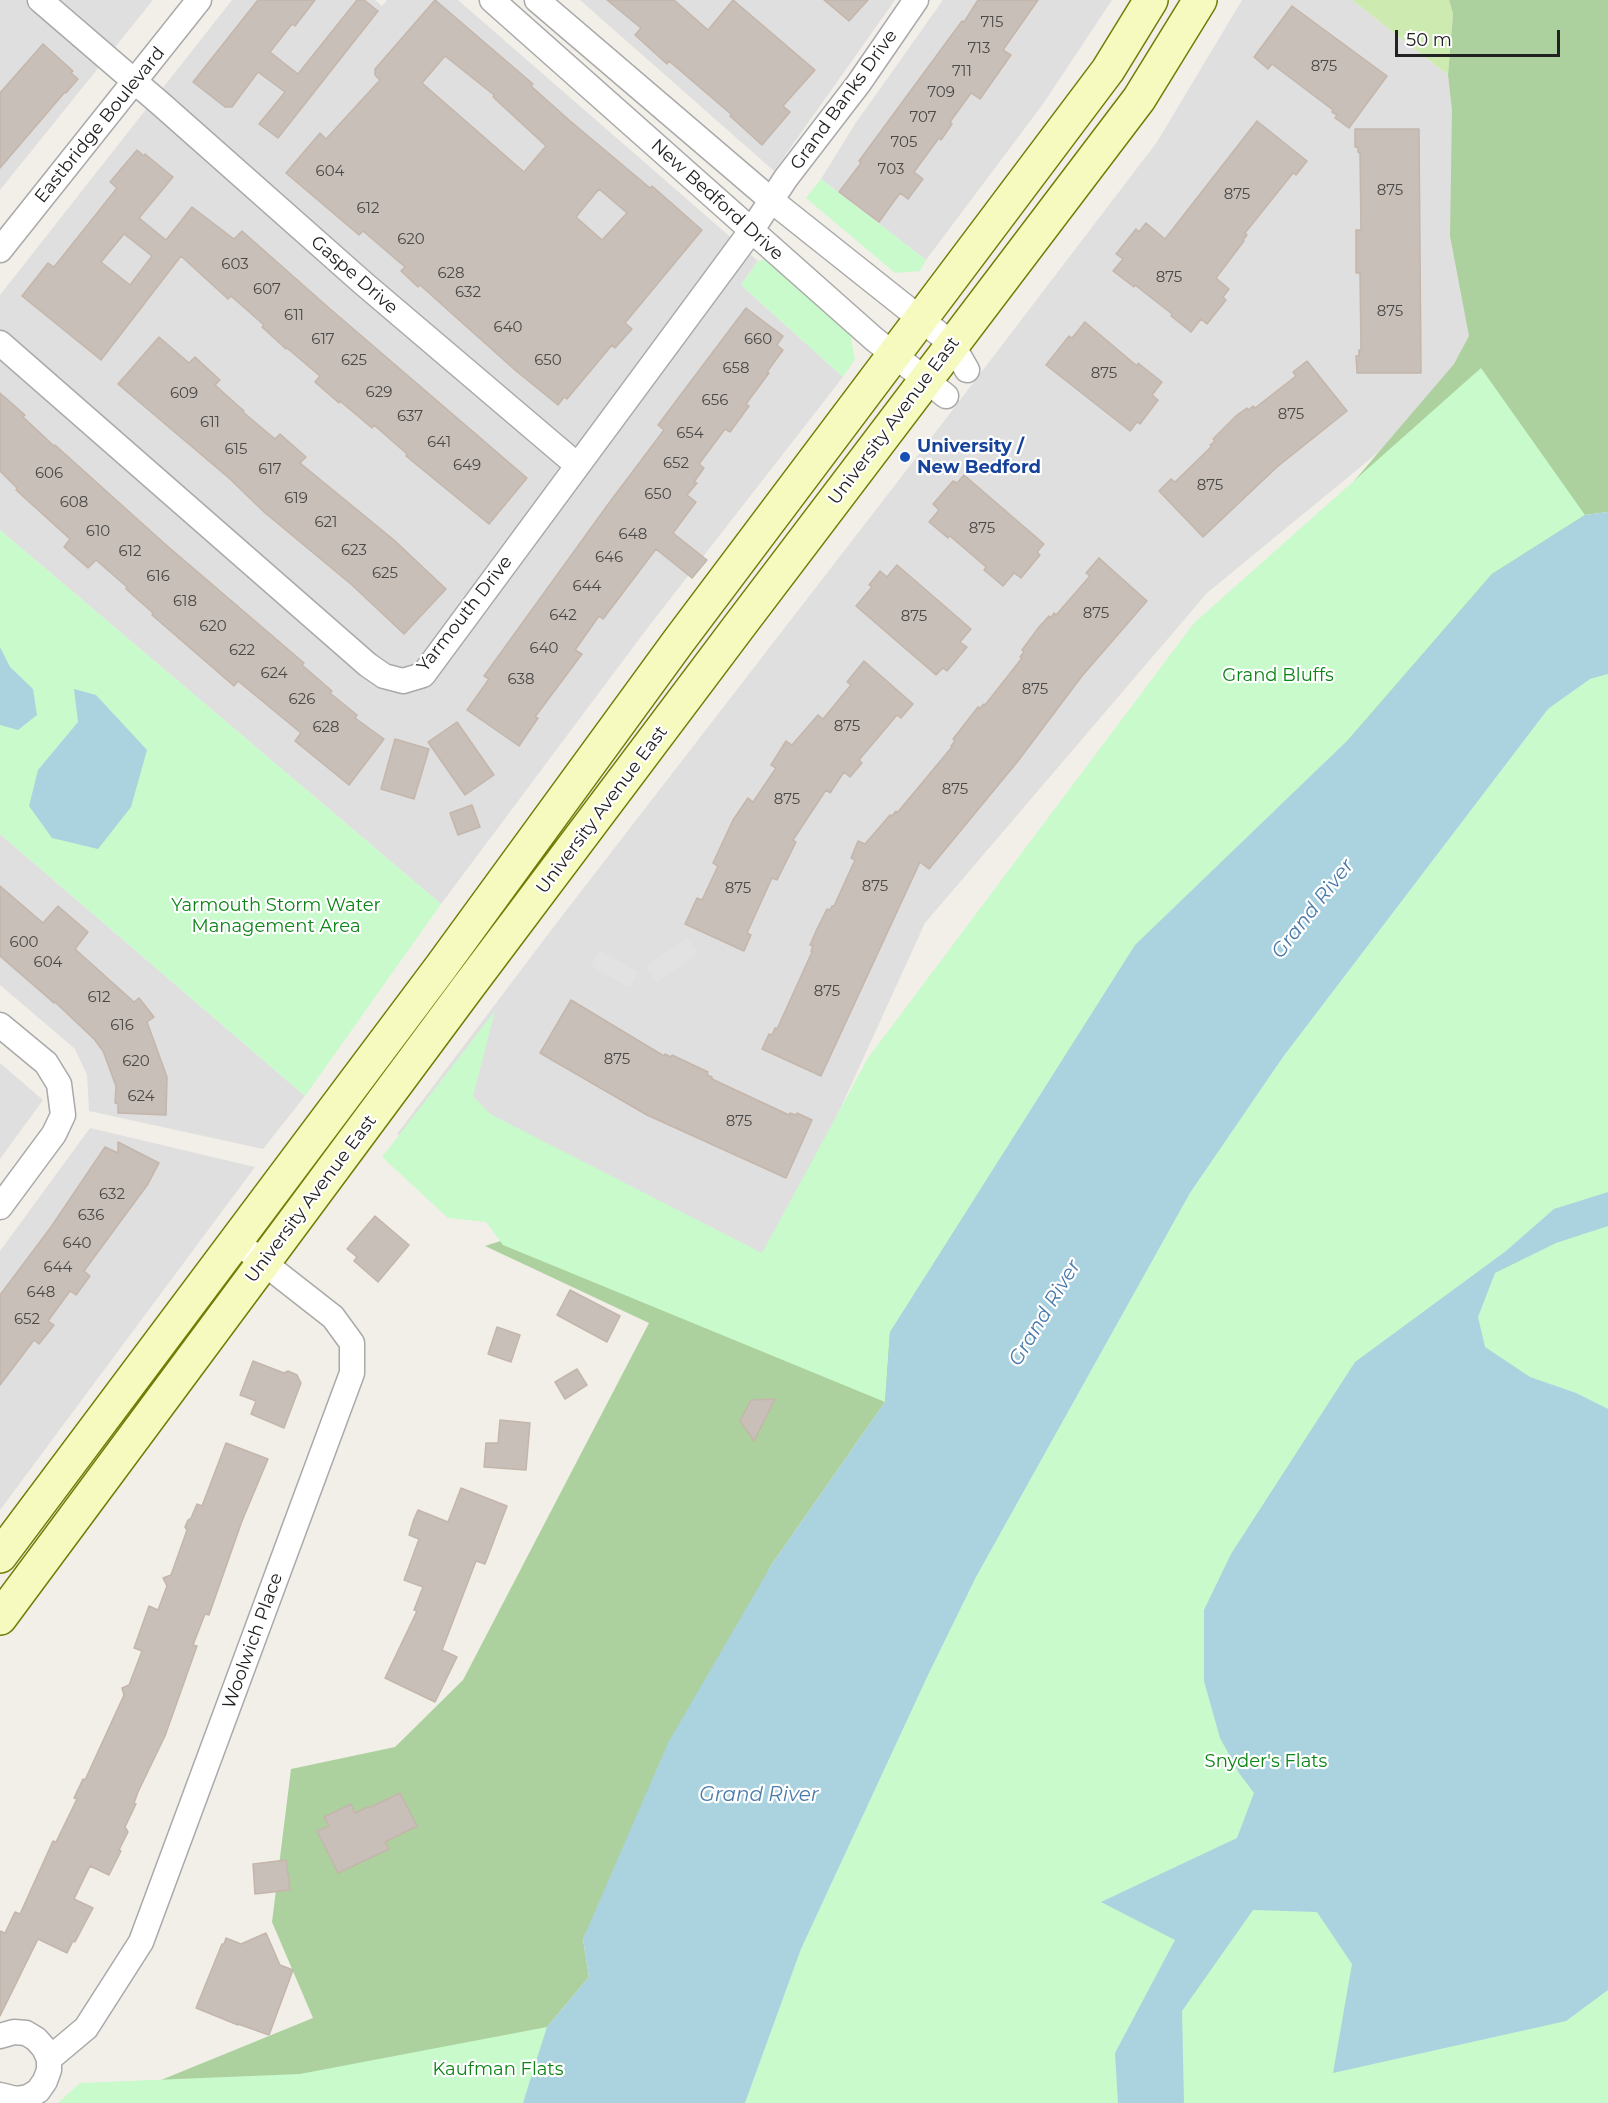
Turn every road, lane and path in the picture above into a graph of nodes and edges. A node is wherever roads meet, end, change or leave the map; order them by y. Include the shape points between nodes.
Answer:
1 (40, 0) edge
2 (199, 0) edge
3 (492, 0) edge
4 (537, 0) edge
5 (916, 0) edge
6 (1151, 0) edge
7 (1200, 0) edge
8 (135, 81) junction
9 (771, 200) junction
10 (751, 231) junction
11 (0, 250) edge
12 (921, 319) junction
13 (0, 343) edge
14 (894, 356) junction
15 (960, 357) junction
16 (936, 388) junction
17 (577, 465) junction
18 (0, 1025) edge
19 (0, 1207) edge
20 (236, 1241) junction
21 (263, 1262) junction
22 (0, 1556) edge
23 (0, 1618) edge
24 (0, 2037) edge
25 (49, 2059) junction
26 (0, 2095) edge

1 - 8 street, Gaspe Drive
2 - 8 street, Eastbridge Boulevard
3 - 10 street, New Bedford Drive
4 - 9 street, New Bedford Drive
5 - 9 street, Grand Banks Drive
6 - 12 main road, University Avenue East via 1108,70
7 - 15 main road, University Avenue East via 1139,99
8 - 11 street, Eastbridge Boulevard
8 - 17 street, Gaspe Drive
9 - 10 street, Yarmouth Drive
9 - 12 street, New Bedford Drive
10 - 14 street, New Bedford Drive
10 - 17 street, Yarmouth Drive
12 - 14 main road, University Avenue East
12 - 15 street, New Bedford Drive
13 - 17 street, Yarmouth Drive via 368,665 384,676 403,681 423,675
14 - 16 street, New Bedford Drive
14 - 20 main road, University Avenue East
15 - 16 main road, University Avenue East
16 - 21 main road, University Avenue East via 740,625
18 - 19 street via 46,1063 59,1084 63,1115 54,1134
20 - 21 street, Woolwich Place
20 - 22 main road, University Avenue East
21 - 23 main road, University Avenue East
21 - 25 street, Woolwich Place via 333,1317 352,1343 352,1373 141,1942 86,2028
24 - 25 street via 26,2033 44,2048
25 - 26 street via 49,2070 38,2091 16,2099

